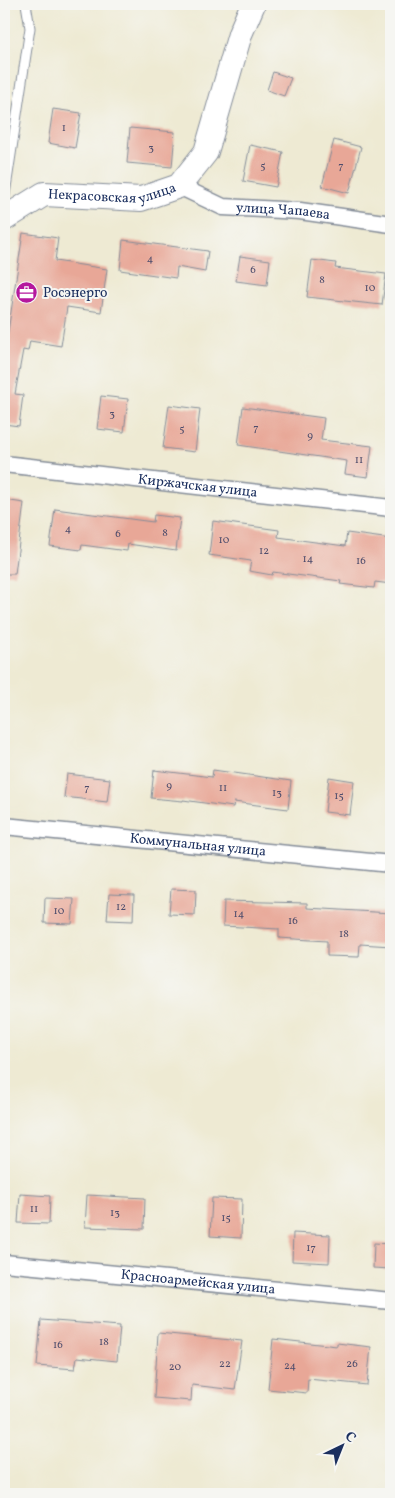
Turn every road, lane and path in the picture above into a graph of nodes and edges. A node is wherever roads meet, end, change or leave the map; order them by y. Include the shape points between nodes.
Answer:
1 (26, 4) edge
2 (253, 4) edge
3 (179, 186) junction
4 (4, 201) edge
5 (4, 219) edge
6 (391, 224) edge
7 (4, 464) edge
8 (391, 508) edge
9 (4, 826) edge
10 (391, 864) edge
11 (4, 1263) edge
12 (391, 1301) edge

1 - 4 lane via 30,28
2 - 3 street, Некрасовская улица via 240,34 206,152
3 - 5 street, Некрасовская улица via 141,199 44,194
3 - 6 street, улица Чапаева via 223,207 300,211
7 - 8 street, Киржачская улица
9 - 10 street, Коммунальная улица
11 - 12 street, Красноармейская улица

